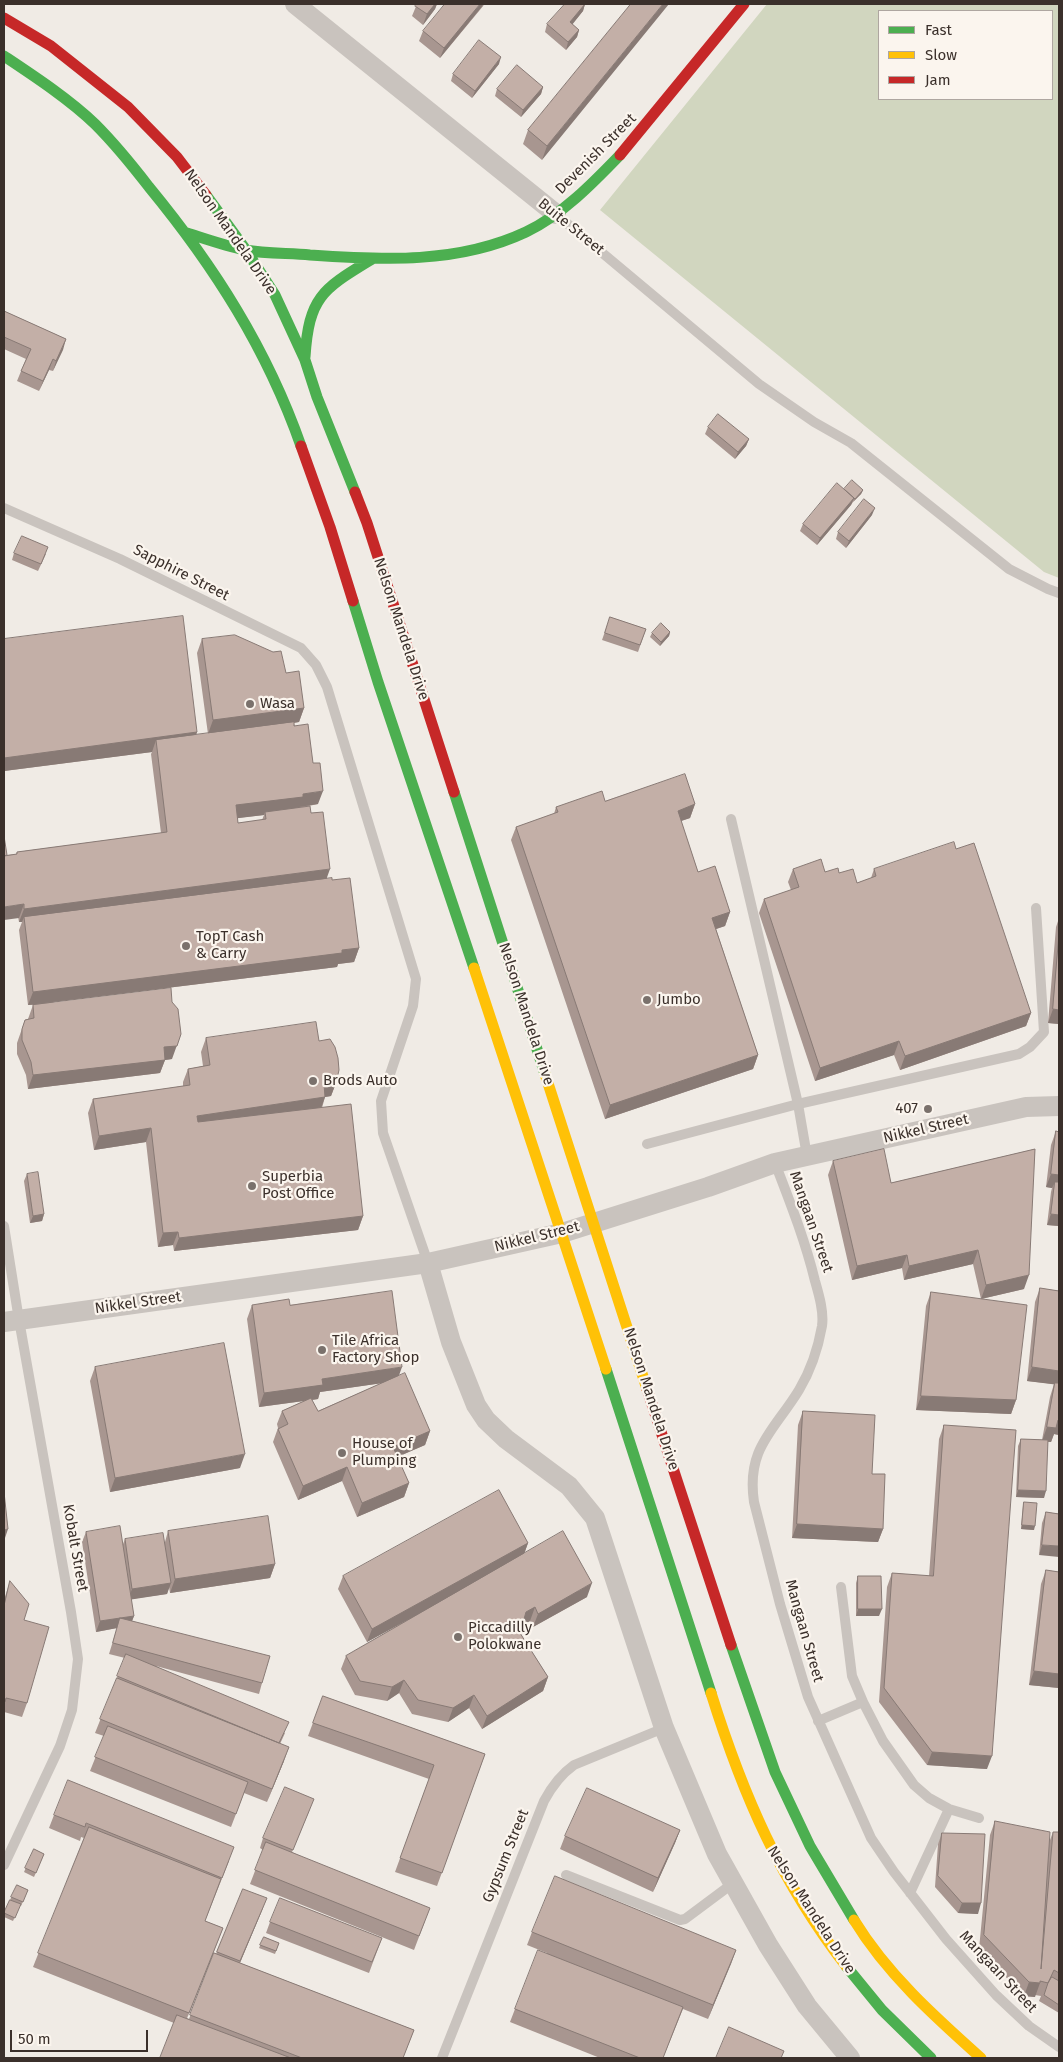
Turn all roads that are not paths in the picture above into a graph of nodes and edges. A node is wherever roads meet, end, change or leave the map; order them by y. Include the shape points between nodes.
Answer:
1 (295, 4) edge
2 (739, 6) edge
3 (4, 18) edge
4 (4, 56) edge
5 (556, 214) junction
6 (187, 233) junction
7 (246, 250) junction
8 (372, 259) junction
9 (305, 360) junction
10 (4, 508) edge
11 (1059, 593) edge
12 (731, 818) dead end
13 (1036, 908) dead end
14 (798, 1104) junction
15 (1059, 1106) edge
16 (647, 1144) dead end
17 (807, 1156) junction
18 (775, 1163) junction
19 (593, 1223) junction
20 (4, 1226) edge
21 (562, 1232) junction
22 (428, 1263) junction
23 (11, 1321) edge
24 (841, 1587) dead end
25 (863, 1702) junction
26 (818, 1721) junction
27 (664, 1728) junction
28 (949, 1809) junction
29 (979, 1818) dead end
30 (4, 1864) edge
31 (566, 1875) dead end
32 (732, 1884) junction
33 (910, 1892) junction
34 (1059, 2048) edge
35 (442, 2058) edge
36 (850, 2058) edge
37 (931, 2058) edge
38 (981, 2058) edge

1 - 5 street, Buite Street
2 - 5 main road, Devenish Street via 634,140 579,196
3 - 7 main road, Nelson Mandela Drive via 51,46 128,107 177,157
4 - 6 main road, Nelson Mandela Drive via 94,123
5 - 8 main road, Devenish Street via 495,246 452,254
5 - 11 lane, Buite Street via 759,384 851,443 1009,568
6 - 7 main road, Devenish Street
6 - 21 main road, Nelson Mandela Drive via 244,320 274,376 302,449
7 - 8 main road, Devenish Street
7 - 9 main road, Nelson Mandela Drive via 275,295
8 - 9 main road via 330,286 317,299 307,320
9 - 19 main road, Nelson Mandela Drive via 366,523 416,672
10 - 22 lane, Sapphire Street via 120,559 301,648 316,665 327,687 416,979 413,1006 381,1101 381,1119
12 - 14 lane
13 - 14 lane via 1044,1032 1030,1047 1019,1054
14 - 16 lane
14 - 17 lane
15 - 17 street, Nikkel Street via 1026,1107
17 - 18 street, Nikkel Street
18 - 19 street, Nikkel Street
18 - 26 lane, Mangaan Street via 807,1247 822,1324 811,1368 765,1438 755,1463 752,1486 780,1604
19 - 21 street, Nikkel Street
19 - 38 main road, Nelson Mandela Drive via 755,1719 794,1813 831,1884 865,1938 927,2010
20 - 23 lane, Kobalt Street
21 - 22 street, Nikkel Street
21 - 37 main road, Nelson Mandela Drive via 725,1736 764,1834 785,1874 854,1978 914,2044
22 - 23 street, Nikkel Street
22 - 27 street via 451,1342 476,1405 506,1439 570,1486 595,1518
23 - 30 lane, Kobalt Street via 78,1659 72,1710 60,1746
24 - 25 lane via 852,1676
25 - 26 lane
25 - 28 lane via 883,1741 914,1786
26 - 33 lane, Mangaan Street via 871,1838
27 - 32 street
27 - 35 lane, Gypsum Street via 574,1765 552,1786
28 - 29 lane
28 - 33 lane
31 - 32 lane via 680,1920
32 - 36 street via 807,2006
33 - 34 lane, Mangaan Street via 996,1995

